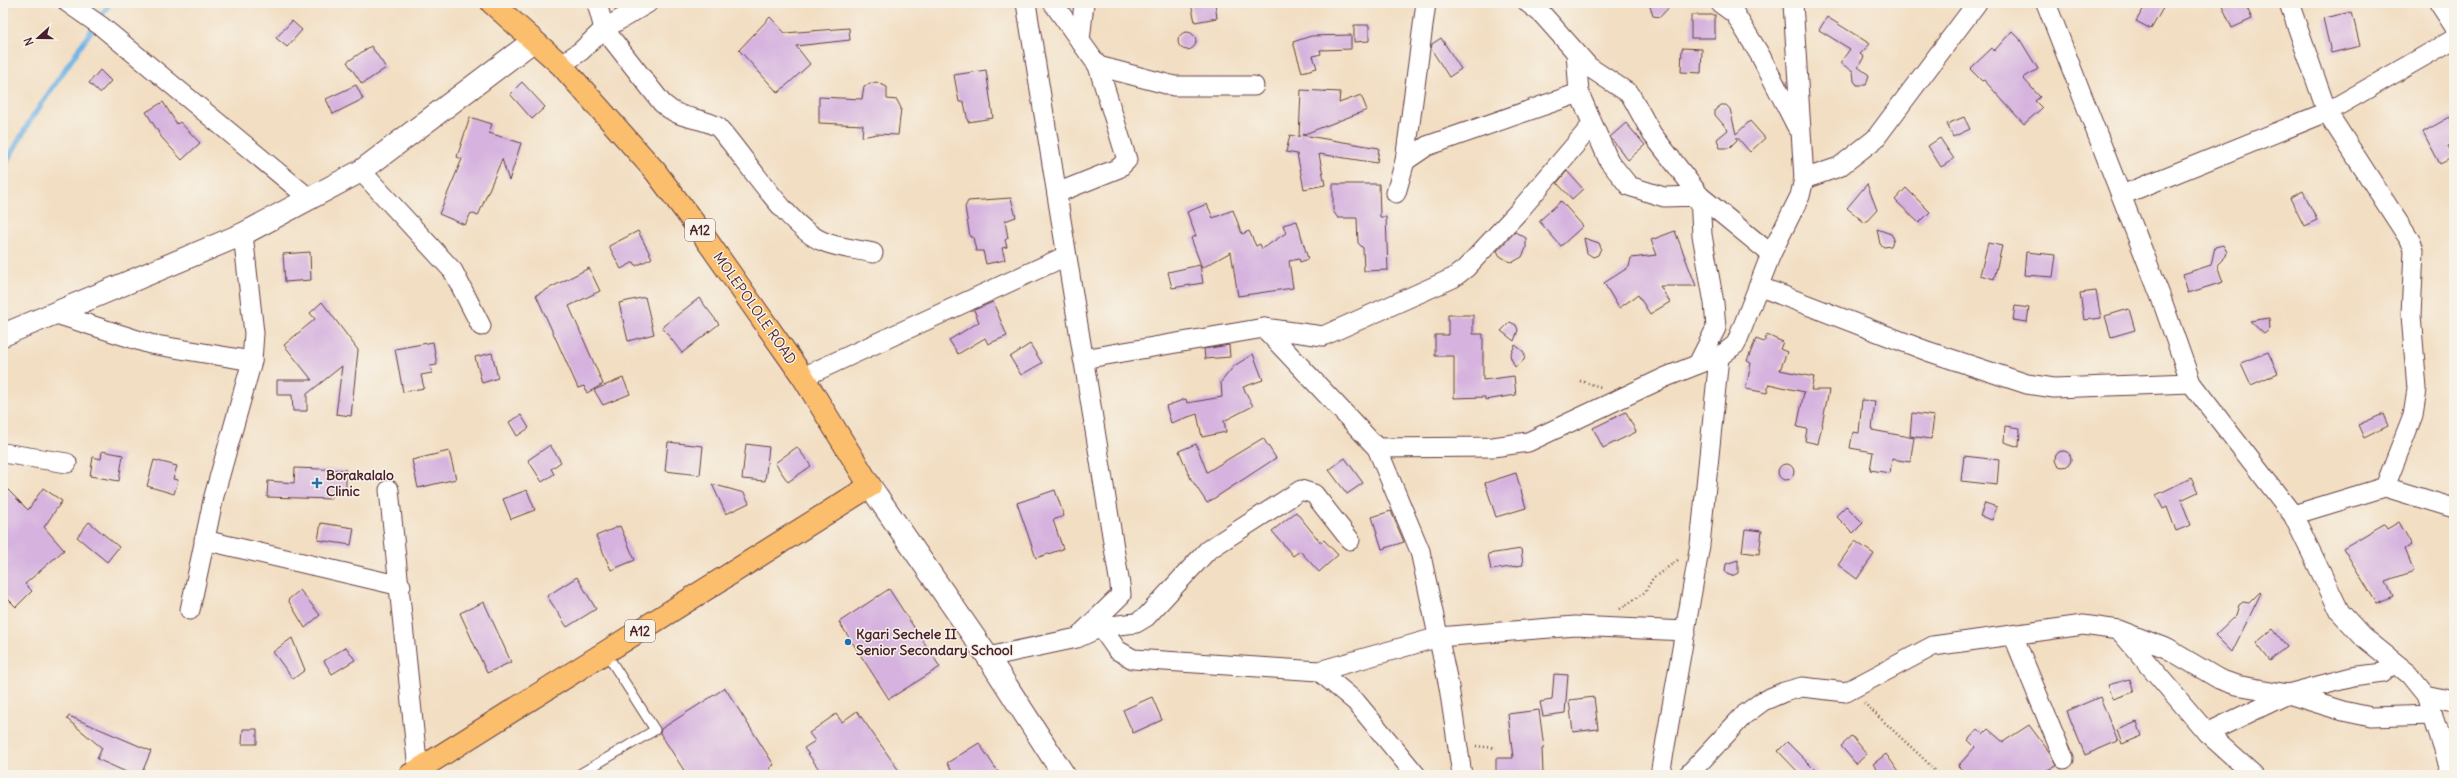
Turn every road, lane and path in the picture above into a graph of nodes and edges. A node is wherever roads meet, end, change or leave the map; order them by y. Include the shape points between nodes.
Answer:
1 (492, 3) edge
2 (597, 3) edge
3 (648, 3) edge
4 (1026, 3) edge
5 (1053, 3) edge
6 (1084, 3) edge
7 (1426, 3) edge
8 (1528, 3) edge
9 (1720, 3) edge
10 (1793, 3) edge
11 (1976, 3) edge
12 (2046, 3) edge
13 (2289, 3) edge
14 (2439, 3) edge
15 (74, 7) edge
16 (2454, 26) edge
17 (604, 30) junction
18 (2454, 39) edge
19 (533, 41) junction
20 (1080, 41) junction
21 (1576, 53) junction
22 (561, 65) junction
23 (1098, 66) junction
24 (1254, 86) dead end
25 (1579, 93) junction
26 (2327, 112) junction
27 (1592, 125) junction
28 (1800, 134) junction
29 (1405, 161) junction
30 (361, 171) junction
31 (1804, 179) junction
32 (1396, 193) dead end
33 (1057, 194) junction
34 (2122, 195) junction
35 (1700, 196) junction
36 (310, 199) junction
37 (243, 234) junction
38 (873, 253) dead end
39 (1771, 254) junction
40 (1066, 256) junction
41 (1758, 286) junction
42 (53, 313) junction
43 (481, 326) dead end
44 (1264, 328) junction
45 (3, 335) edge
46 (1719, 357) junction
47 (1083, 359) junction
48 (252, 361) junction
49 (1698, 364) junction
50 (803, 377) junction
51 (2191, 383) junction
52 (1377, 448) junction
53 (3, 453) edge
54 (67, 463) dead end
55 (870, 486) junction
56 (2385, 487) junction
57 (389, 490) dead end
58 (2454, 508) edge
59 (2293, 515) junction
60 (204, 540) junction
61 (1350, 540) dead end
62 (1700, 545) junction
63 (400, 586) junction
64 (1121, 595) junction
65 (190, 610) dead end
66 (1122, 625) junction
67 (1101, 627) junction
68 (1596, 627) junction
69 (2120, 630) junction
70 (1686, 631) junction
71 (2013, 635) junction
72 (1439, 637) junction
73 (1077, 638) junction
74 (606, 653) junction
75 (988, 658) junction
76 (2394, 663) junction
77 (1319, 671) junction
78 (1846, 692) junction
79 (2288, 694) junction
80 (2426, 695) junction
81 (2454, 701) edge
82 (2433, 715) junction
83 (2207, 733) junction
84 (2064, 759) dead end
85 (414, 772) edge
86 (578, 775) edge
87 (1064, 775) edge
88 (1416, 775) edge
89 (1462, 775) edge
90 (1660, 775) edge
91 (1688, 775) edge
92 (1938, 775) edge
93 (2254, 775) edge
94 (2452, 775) edge

1 - 19 main road, MOLEPOLOLE ROAD / A12
2 - 17 street
3 - 17 street
4 - 33 street
5 - 20 street
6 - 20 street
7 - 29 street
8 - 21 street via 1542,14
9 - 28 street via 1735,14 1760,55
10 - 28 street
11 - 31 street via 1875,139 1839,167
12 - 34 street
13 - 26 street
14 - 16 street
15 - 36 street via 101,26
17 - 22 street
17 - 38 street via 662,103 673,113 718,127 795,222 823,242
18 - 26 street
19 - 22 main road, MOLEPOLOLE ROAD / A12
19 - 30 street
20 - 23 street
21 - 25 street
21 - 35 street via 1589,67 1630,94 1652,134
22 - 50 main road, MOLEPOLOLE ROAD / A12 via 655,171
23 - 24 street via 1174,86
23 - 33 street via 1127,160 1119,168
25 - 27 street
25 - 29 street via 1427,146
26 - 34 street
26 - 56 street via 2414,250 2411,316 2417,389 2413,415
27 - 35 street via 1609,160 1629,186 1664,197
27 - 44 street via 1519,211 1466,268 1453,278 1323,336
28 - 31 street
29 - 32 street
30 - 36 street
30 - 43 street via 453,271
31 - 39 street via 1800,196
33 - 40 street
34 - 51 street
35 - 39 street
35 - 49 street via 1702,235 1716,328
36 - 37 street
37 - 42 street
37 - 48 street via 254,333
39 - 41 street
40 - 47 street
40 - 50 street
41 - 46 street via 1736,344
41 - 51 street via 1927,351 2027,384 2054,388
42 - 45 street
42 - 48 street via 150,344
44 - 47 street
44 - 52 street
46 - 49 street
46 - 62 street
47 - 64 street
48 - 60 street
49 - 52 street via 1634,391 1528,442 1493,447
50 - 55 main road, MOLEPOLOLE ROAD / A12
51 - 59 street
52 - 72 street via 1420,551
53 - 54 street
55 - 74 main road, A12
55 - 75 street
56 - 58 street
56 - 59 street
57 - 63 street
59 - 76 street via 2340,612 2355,629
60 - 63 street
60 - 65 street
61 - 66 street via 1314,494 1308,490 1301,490 1208,550 1146,617 1136,623
62 - 68 path via 1653,578 1645,592
62 - 70 street
63 - 85 street
64 - 66 street
64 - 73 street
66 - 67 street
67 - 73 street
67 - 77 street via 1117,650 1133,659
68 - 70 street
68 - 72 street via 1575,626
69 - 71 street via 2083,625
69 - 79 street via 2168,649 2219,679 2236,685
69 - 83 street
70 - 90 street
71 - 78 street via 1933,646
71 - 84 street
72 - 77 street
72 - 89 street
73 - 75 street
74 - 85 main road, A12
74 - 86 lane via 656,730
75 - 87 street
76 - 79 street via 2383,673 2352,677
76 - 80 street via 2409,674
77 - 88 street via 1356,702
78 - 91 street via 1802,687 1763,701 1744,715
78 - 92 path via 1868,706
79 - 82 street via 2343,711 2371,716
79 - 83 street
80 - 81 street
80 - 82 street
82 - 94 street
83 - 93 street

